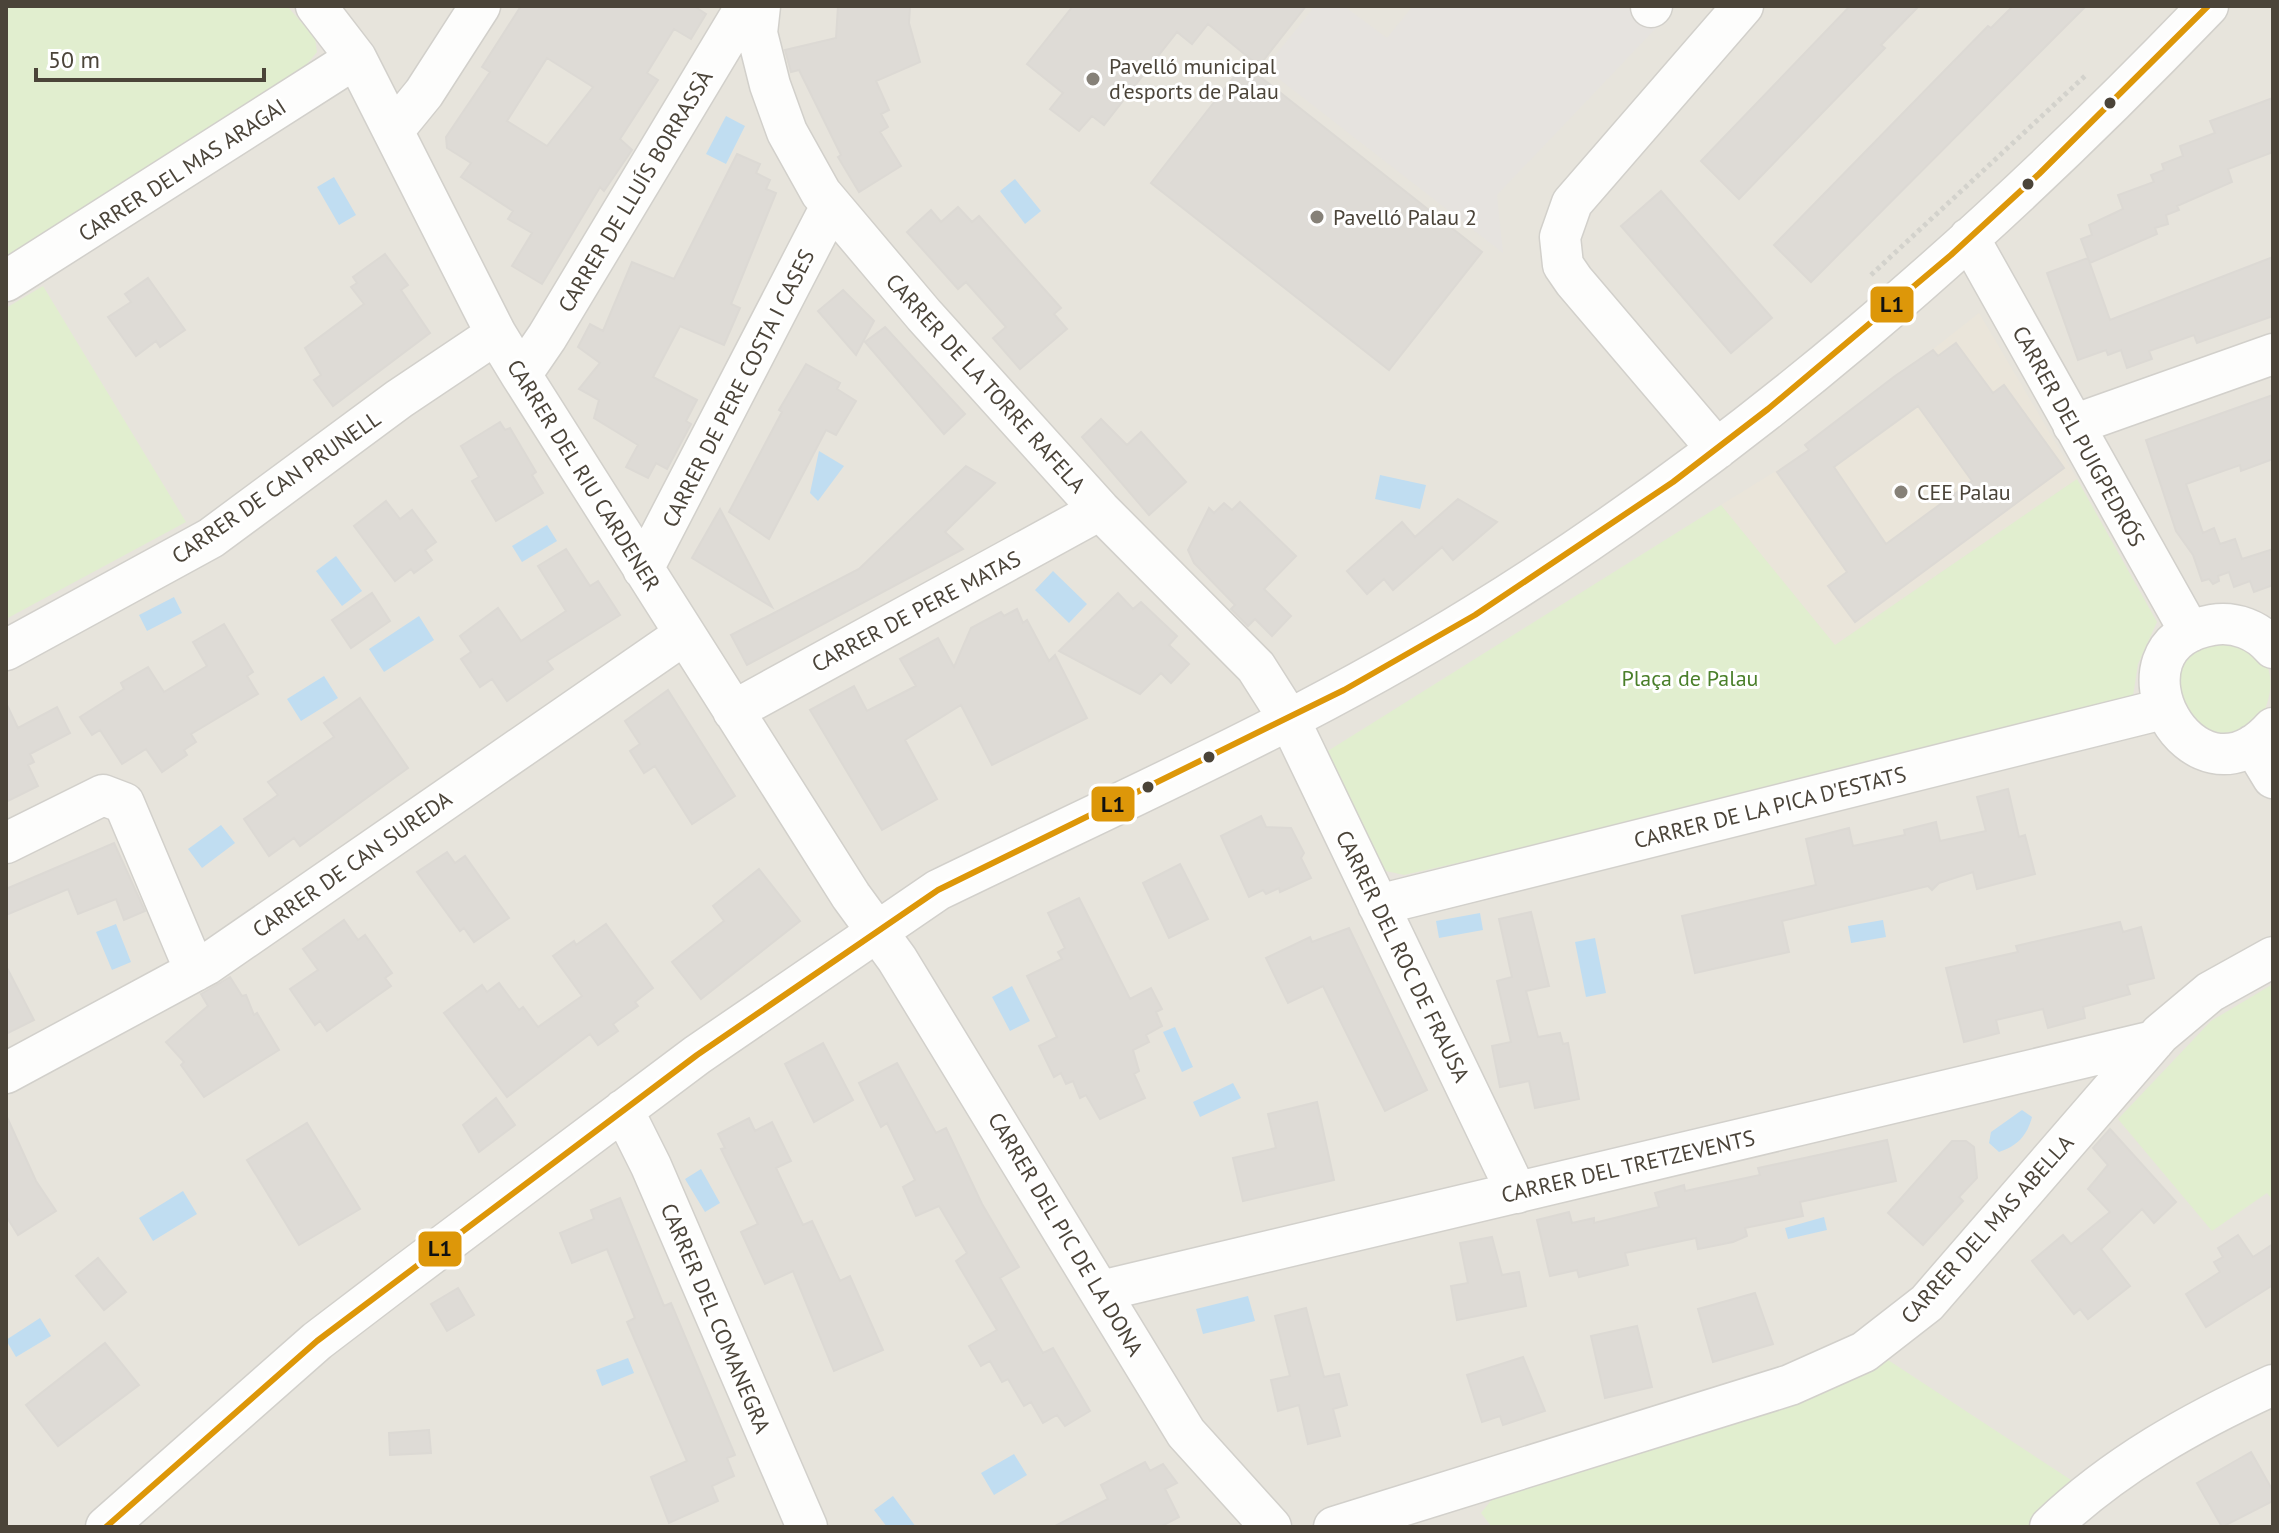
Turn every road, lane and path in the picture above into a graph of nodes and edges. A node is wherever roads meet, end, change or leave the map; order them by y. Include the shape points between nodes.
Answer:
1 (316, 6) edge
2 (480, 6) edge
3 (746, 6) edge
4 (760, 6) edge
5 (1743, 6) edge
6 (2208, 6) edge
7 (356, 58) junction
8 (2089, 72) dead end
9 (393, 131) junction
10 (831, 206) junction
11 (1969, 238) junction
12 (1868, 277) dead end
13 (6, 281) edge
14 (496, 334) junction
15 (2273, 354) edge
16 (521, 375) junction
17 (2073, 425) junction
18 (1717, 449) junction
19 (1100, 510) junction
20 (643, 569) junction
21 (2190, 632) junction
22 (685, 634) junction
23 (2272, 645) edge
24 (6, 650) edge
25 (2163, 709) junction
26 (733, 711) junction
27 (1289, 719) junction
28 (2266, 750) edge
29 (6, 843) edge
30 (1378, 905) junction
31 (876, 930) junction
32 (2273, 957) edge
33 (195, 971) junction
34 (2154, 1041) junction
35 (6, 1073) edge
36 (623, 1110) junction
37 (1517, 1193) junction
38 (1101, 1291) junction
39 (2273, 1385) edge
40 (1384, 1511) junction
41 (106, 1527) edge
42 (807, 1527) edge
43 (1271, 1527) edge
44 (1334, 1527) edge
45 (1424, 1527) edge
46 (2050, 1527) edge

1 - 7 street, CARRER DEL RIU CARDENER
2 - 9 street
3 - 16 street, CARRER DE LLUÍS BORRASSÀ
4 - 10 street, CARRER DE LA TORRE RAFELA via 757,33 770,85 810,177
5 - 18 street via 1585,185 1563,221 1560,237 1563,265 1574,281
6 - 11 street
7 - 9 street, CARRER DEL RIU CARDENER
7 - 13 street, CARRER DEL MAS ARAGAI
8 - 12 path
9 - 14 street, CARRER DEL RIU CARDENER
10 - 19 street, CARRER DE LA TORRE RAFELA
10 - 20 street, CARRER DE PERE COSTA I CASES
11 - 17 street, CARRER DEL PUIGPEDRÓS
11 - 18 street via 1799,386
14 - 16 street, CARRER DEL RIU CARDENER
14 - 24 street, CARRER DE CAN PRUNELL via 211,538
15 - 17 street
16 - 20 street, CARRER DEL RIU CARDENER
17 - 21 street, CARRER DEL PUIGPEDRÓS
18 - 27 street via 1475,615
19 - 26 street, CARRER DE PERE MATAS
19 - 27 street, CARRER DE LA TORRE RAFELA via 1256,667
20 - 22 street, CARRER DEL RIU CARDENER
21 - 23 street via 2226,624 2250,630
21 - 25 street via 2169,652 2163,666
22 - 26 street, CARRER DEL RIU CARDENER
22 - 33 street, CARRER DE CAN SUREDA
25 - 28 street via 2177,733 2200,748
25 - 30 street, CARRER DE LA PICA D'ESTATS
26 - 31 street, CARRER DEL RIU CARDENER
27 - 30 street, CARRER DEL ROC DE FRAUSA
27 - 31 street via 938,890
29 - 33 street via 103,795 124,803
30 - 37 street, CARRER DEL ROC DE FRAUSA
31 - 36 street
31 - 38 street, CARRER DEL PIC DE LA DONA
32 - 34 street, CARRER DEL MAS ABELLA via 2210,992
33 - 35 street, CARRER DE CAN SUREDA
34 - 37 street, CARRER DEL TRETZEVENTS
34 - 40 street, CARRER DEL MAS ABELLA via 1927,1303 1864,1352 1790,1385
36 - 41 street via 317,1341
36 - 42 street, CARRER DEL COMANEGRA
37 - 38 street, CARRER DEL TRETZEVENTS
38 - 43 street, CARRER DEL PIC DE LA DONA via 1186,1433
39 - 46 street via 2128,1463
40 - 44 street, CARRER DEL MAS ABELLA
40 - 45 street

